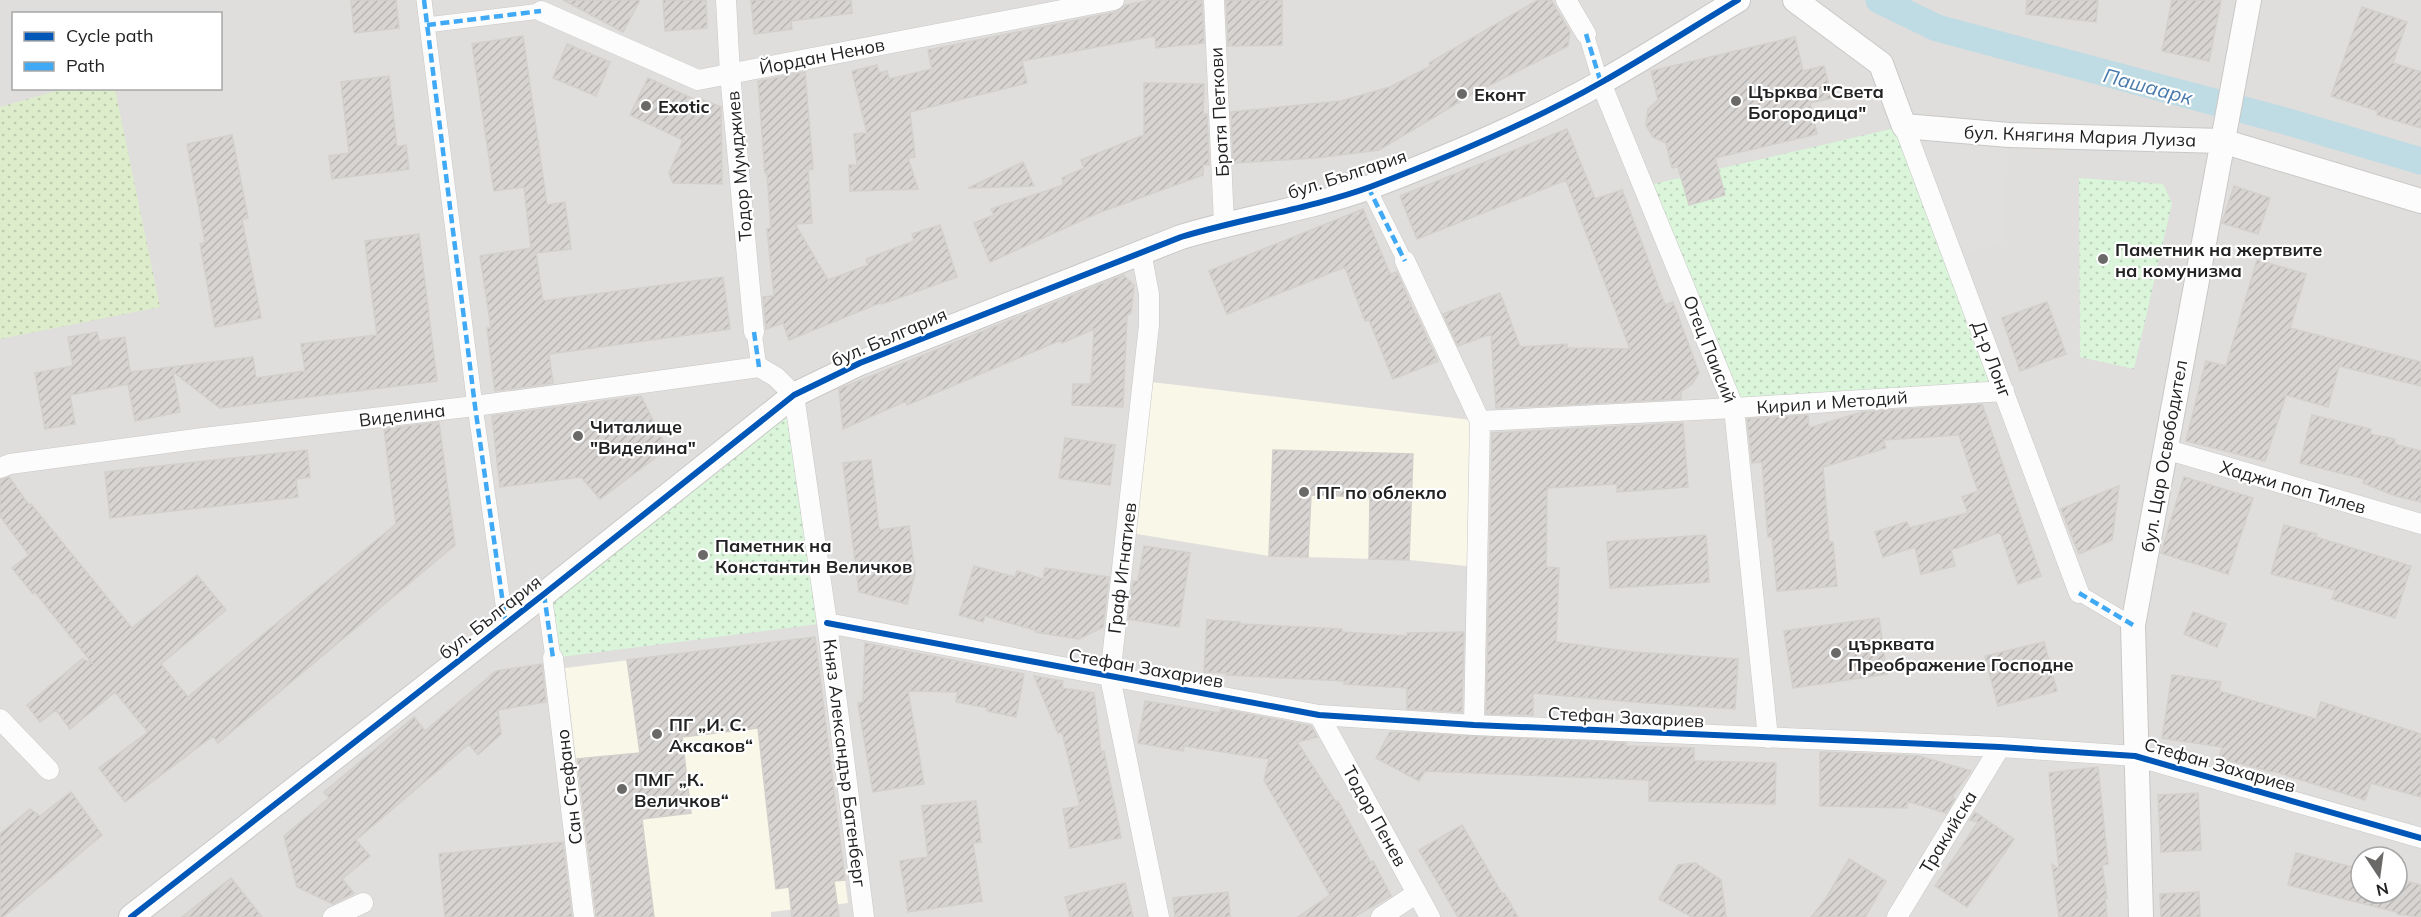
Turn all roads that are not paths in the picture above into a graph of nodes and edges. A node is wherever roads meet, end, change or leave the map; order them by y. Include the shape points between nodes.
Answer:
1 (424, 0) edge
2 (726, 0) edge
3 (1114, 0) edge
4 (1214, 0) edge
5 (1566, 0) edge
6 (1738, 0) edge
7 (1795, 0) edge
8 (2249, 0) edge
9 (542, 11) joint
10 (427, 25) junction
11 (1586, 34) joint
12 (730, 74) junction
13 (1601, 83) junction
14 (1904, 126) junction
15 (2222, 141) junction
16 (1368, 187) junction
17 (2421, 201) edge
18 (1224, 224) junction
19 (1141, 252) junction
20 (1405, 261) joint
21 (754, 332) joint
22 (759, 367) junction
23 (2004, 391) junction
24 (794, 395) junction
25 (475, 406) junction
26 (1734, 408) junction
27 (1480, 421) junction
28 (2165, 449) junction
29 (0, 468) edge
30 (2421, 524) edge
31 (2079, 593) joint
32 (544, 594) junction
33 (827, 623) junction
34 (506, 625) junction
35 (2133, 625) junction
36 (553, 658) joint
37 (1110, 677) junction
38 (1319, 715) junction
39 (0, 719) edge
40 (1473, 725) junction
41 (1768, 738) junction
42 (2000, 747) junction
43 (2135, 756) junction
44 (49, 770) dead end
45 (2421, 838) edge
46 (1417, 893) junction
47 (363, 903) dead end
48 (131, 917) edge
49 (333, 917) edge
50 (584, 917) edge
51 (864, 917) edge
52 (1159, 917) edge
53 (1381, 917) edge
54 (1430, 917) edge
55 (1897, 917) edge
56 (2141, 917) edge

1 - 10 street
2 - 12 street, Тодор Мумджиев
3 - 12 street, Йордан Ненов
4 - 18 street, Братя Петкови
5 - 11 street
6 - 13 street, бул. България
7 - 14 street via 1881,64
8 - 15 street, бул. Цар Освободител
9 - 10 street
9 - 12 street, Йордан Ненов via 698,80
10 - 25 street
11 - 13 street
12 - 21 street, Тодор Мумджиев
13 - 16 street, бул. България via 1492,138
13 - 26 street, Отец Паисий
14 - 15 street, бул. Княгиня Мария Луиза via 2009,135
14 - 23 street, Д-р Лонг
15 - 17 street, бул. Княгиня Мария Луиза
15 - 28 street, бул. Цар Освободител
16 - 18 street, бул. България
16 - 20 street
18 - 19 street, бул. България
19 - 24 street, бул. България via 861,363
19 - 37 street, Граф Игнатиев via 1149,294 1149,325
20 - 27 street
21 - 22 street
22 - 24 street
22 - 25 street, Виделина
23 - 26 street, Кирил и Методий
23 - 31 street, Д-р Лонг
24 - 32 street, бул. България
24 - 33 street, Княз Александър Батенберг
25 - 29 street, Виделина via 203,438
25 - 34 street
26 - 27 street, Кирил и Методий
26 - 41 street, Отец Паисий
27 - 40 street
28 - 30 street, Хаджи поп Тилев
28 - 35 street, бул. Цар Освободител
31 - 35 street
32 - 34 street, бул. България
32 - 36 street
33 - 37 street, Стефан Захариев
33 - 51 street, Княз Александър Батенберг
34 - 48 street, бул. България
35 - 43 street, бул. Цар Освободител
36 - 50 street, Сан Стефано
37 - 38 street, Стефан Захариев
37 - 52 street, Граф Игнатиев
38 - 40 street, Стефан Захариев
38 - 46 street, Тодор Пенев
39 - 44 street
40 - 41 street, Стефан Захариев
41 - 42 street, Стефан Захариев
42 - 43 street, Стефан Захариев
42 - 55 street, Тракийска
43 - 45 street, Стефан Захариев
43 - 56 street, бул. Цар Освободител
46 - 53 street
46 - 54 street, Тодор Пенев
47 - 49 street

